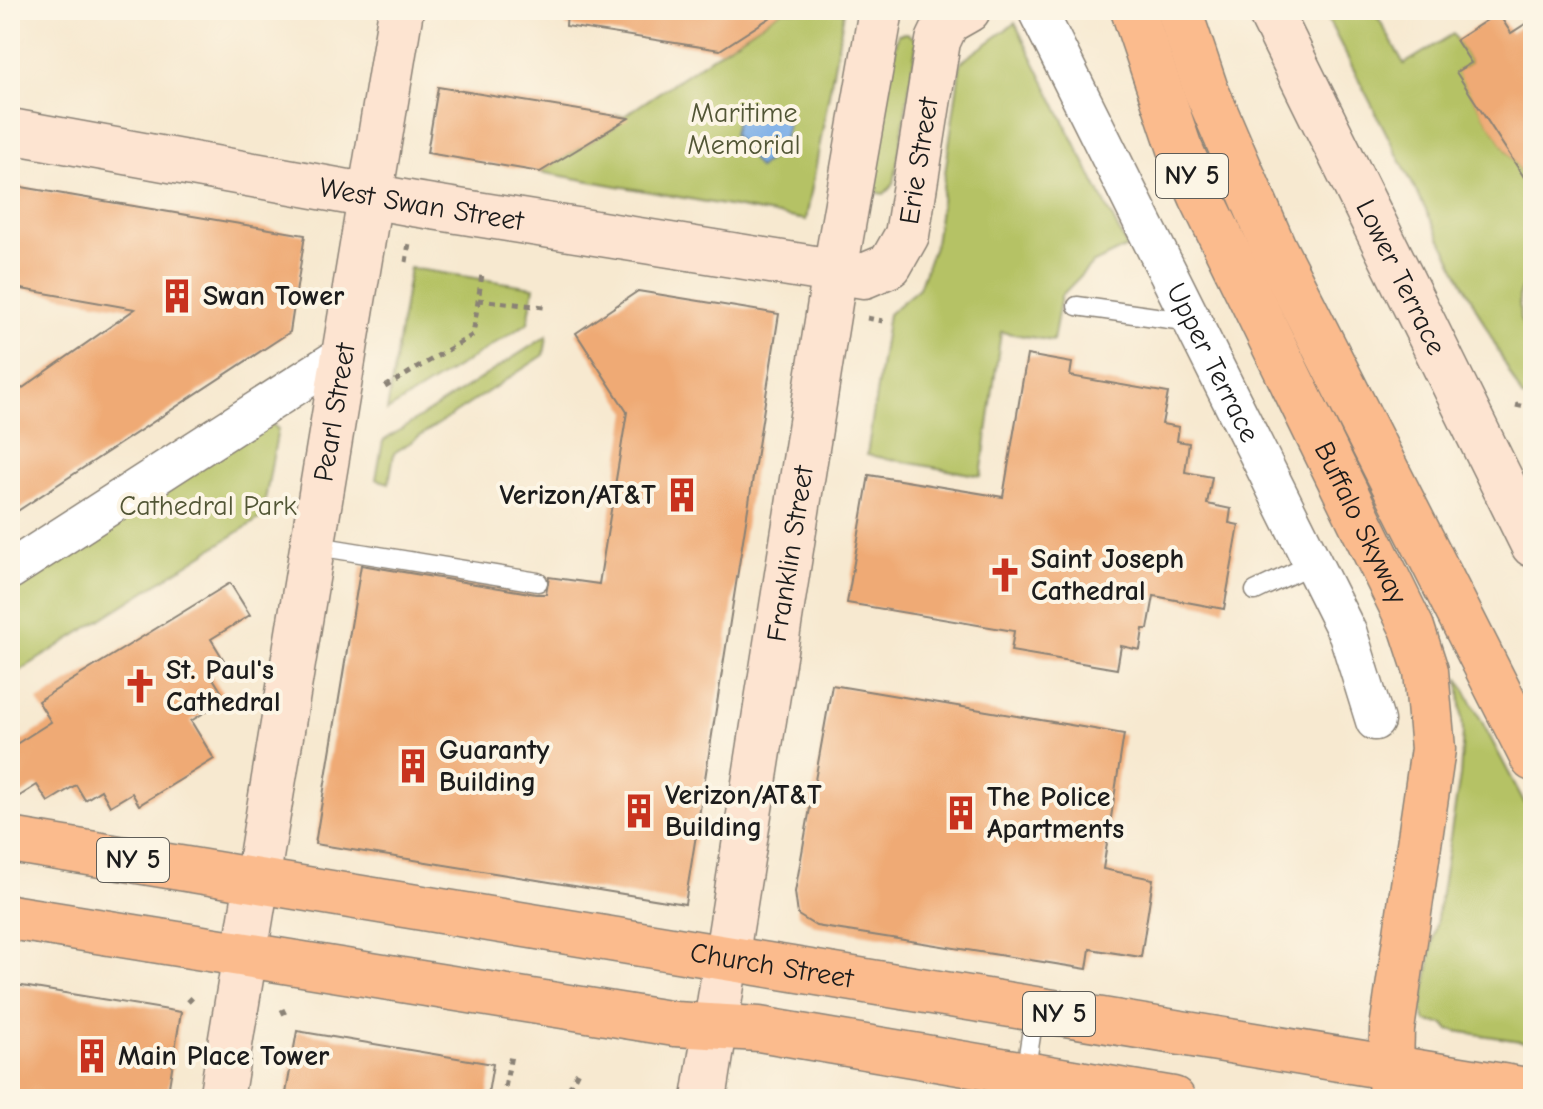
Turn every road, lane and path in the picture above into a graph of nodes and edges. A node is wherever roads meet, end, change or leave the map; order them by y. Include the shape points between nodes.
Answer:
1 (401, 10) edge
2 (881, 10) edge
3 (887, 10) edge
4 (1037, 10) edge
5 (1133, 10) edge
6 (1179, 10) edge
7 (1269, 10) edge
8 (958, 16) edge
9 (10, 131) edge
10 (370, 196) junction
11 (409, 243) dead end
12 (406, 262) dead end
13 (835, 271) junction
14 (482, 274) dead end
15 (478, 300) junction
16 (1077, 306) dead end
17 (544, 307) dead end
18 (867, 318) dead end
19 (883, 321) dead end
20 (1191, 322) junction
21 (343, 355) junction
22 (385, 387) dead end
23 (1516, 405) dead end
24 (1533, 409) edge
25 (1532, 538) edge
26 (311, 545) junction
27 (1312, 564) junction
28 (10, 570) edge
29 (538, 582) dead end
30 (1255, 591) dead end
31 (1375, 721) dead end
32 (1533, 759) edge
33 (10, 840) edge
34 (255, 881) junction
35 (10, 917) edge
36 (244, 954) junction
37 (726, 960) junction
38 (194, 996) dead end
39 (188, 1002) dead end
40 (282, 1009) dead end
41 (1035, 1010) junction
42 (287, 1019) dead end
43 (715, 1028) junction
44 (511, 1055) dead end
45 (580, 1067) dead end
46 (1025, 1074) junction
47 (1391, 1084) edge
48 (1533, 1091) edge
49 (1145, 1097) edge
50 (221, 1099) edge
51 (503, 1099) edge
52 (564, 1099) edge
53 (704, 1099) edge

1 - 10 street, Pearl Street
2 - 13 street, Franklin Street
3 - 8 street
4 - 20 street, Upper Terrace
5 - 47 highway, Buffalo Skyway / NY 5 via 1179,146 1412,628 1426,671 1433,749 1392,1029
6 - 32 highway, Buffalo Skyway / NY 5 via 1241,175
7 - 25 street, Lower Terrace
8 - 13 street, Erie Street via 938,41 907,235 890,265 864,276
9 - 10 street, West Swan Street
10 - 13 street, West Swan Street
10 - 21 street, Pearl Street
11 - 12 path
13 - 37 street, Franklin Street
14 - 15 path
15 - 17 path
15 - 22 path via 473,335
16 - 20 lane
18 - 19 path
20 - 27 street, Upper Terrace
21 - 26 street, Pearl Street
21 - 28 street
23 - 24 path
26 - 29 lane
26 - 34 street, Pearl Street
27 - 30 lane
27 - 31 street, Upper Terrace via 1348,634
33 - 34 highway, Church Street / NY 5
34 - 36 street, Pearl Street
34 - 37 highway, Church Street / NY 5
35 - 36 highway
36 - 43 highway
36 - 50 street, Pearl Street
37 - 41 highway, Church Street / NY 5
37 - 43 street, Franklin Street
38 - 39 path
40 - 42 path
41 - 46 lane
41 - 47 highway, Church Street / NY 5
43 - 46 highway via 759,1029
43 - 53 street, Franklin Street
44 - 51 path
45 - 52 path
46 - 49 highway
47 - 48 highway, Church Street / NY 5

